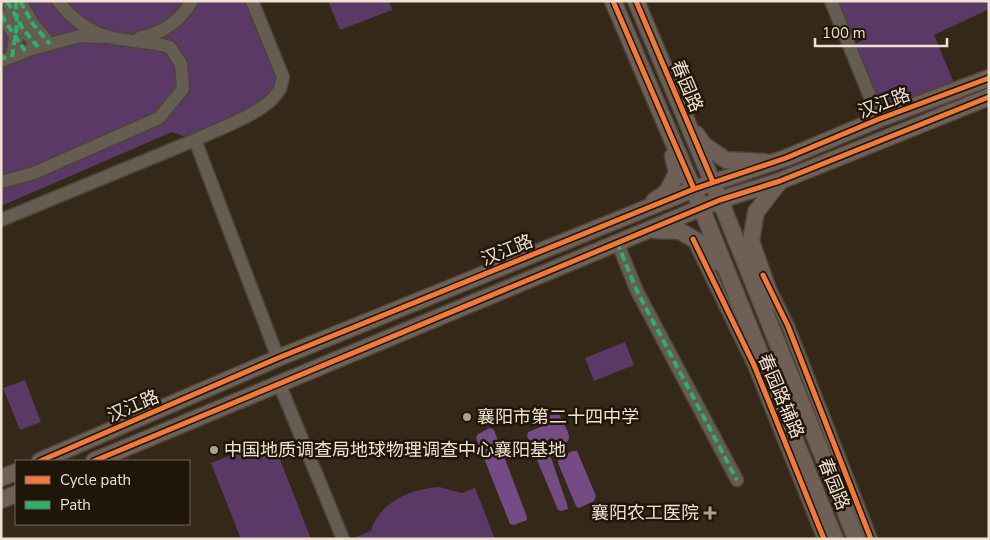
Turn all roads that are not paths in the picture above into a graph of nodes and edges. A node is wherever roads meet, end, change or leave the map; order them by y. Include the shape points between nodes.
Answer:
1 (6, 1) edge
2 (16, 1) edge
3 (20, 1) edge
4 (58, 1) edge
5 (192, 1) edge
6 (252, 1) edge
7 (614, 1) edge
8 (636, 1) edge
9 (831, 1) edge
10 (7, 23) edge
11 (15, 37) junction
12 (108, 37) junction
13 (132, 40) junction
14 (44, 46) junction
15 (25, 51) junction
16 (5, 58) edge
17 (989, 78) edge
18 (989, 97) edge
19 (879, 119) junction
20 (688, 123) junction
21 (667, 127) junction
22 (195, 140) junction
23 (774, 162) junction
24 (780, 181) junction
25 (1, 182) edge
26 (713, 182) junction
27 (694, 189) junction
28 (720, 200) junction
29 (701, 208) junction
30 (638, 212) junction
31 (1, 220) edge
32 (647, 230) junction
33 (693, 238) junction
34 (617, 242) junction
35 (727, 271) junction
36 (763, 275) junction
37 (780, 350) junction
38 (278, 358) junction
39 (279, 383) junction
40 (765, 393) junction
41 (787, 422) junction
42 (42, 460) edge
43 (96, 460) edge
44 (15, 471) edge
45 (15, 471) edge
46 (1, 474) edge
47 (1, 478) edge
48 (736, 480) dead end
49 (15, 494) edge
50 (1, 500) edge
51 (343, 539) edge
52 (824, 539) edge
53 (835, 539) edge
54 (856, 539) edge
55 (871, 539) edge

1 - 10 street
2 - 10 street
3 - 14 street
4 - 12 street via 65,11
5 - 13 street via 176,22 156,34
6 - 22 street via 283,77 279,89 266,104
7 - 21 main road, 春园路
8 - 20 main road, 春园路
9 - 19 street
10 - 11 street
10 - 14 street
11 - 15 street
11 - 16 street
12 - 13 street
12 - 14 street via 80,36
13 - 25 street via 170,47 182,64 183,89 158,118 34,173
14 - 15 street
15 - 16 street
17 - 19 main road, 汉江路
18 - 24 main road, 汉江路
19 - 23 main road, 汉江路
20 - 23 main road via 704,145 726,160
20 - 26 main road, 春园路
21 - 27 main road, 春园路
21 - 30 main road via 677,173 667,192
22 - 31 street
22 - 38 street
23 - 26 main road, 汉江路
24 - 28 main road, 汉江路
24 - 36 main road via 756,212 751,241
26 - 27 main road, 汉江路
26 - 28 main road, 春园路
27 - 29 main road, 春园路
27 - 30 main road, 汉江路
28 - 29 main road, 汉江路
28 - 37 main road, 春园路
29 - 32 main road, 汉江路
29 - 35 main road, 春园路
30 - 38 main road, 汉江路
32 - 33 main road via 680,231
32 - 34 main road, 汉江路
33 - 35 main road
33 - 40 street, 春园路辅路
34 - 39 main road, 汉江路
34 - 48 street via 637,291
35 - 41 main road, 春园路
36 - 37 main road via 772,301
36 - 55 street, 春园路辅路 via 788,326
37 - 54 main road, 春园路
38 - 42 main road, 汉江路
39 - 43 main road, 汉江路
39 - 51 street
40 - 41 street
40 - 52 street, 春园路辅路
41 - 53 main road, 春园路
44 - 46 street
45 - 47 main road
49 - 50 main road

